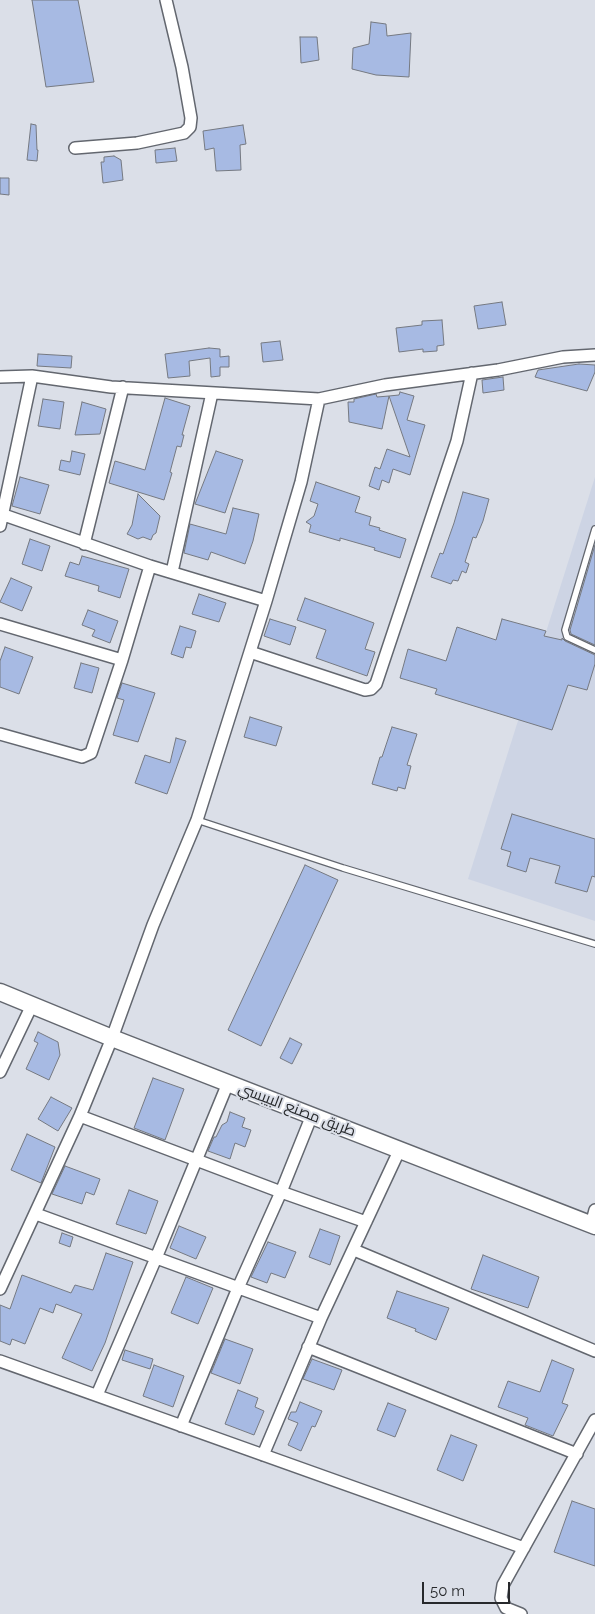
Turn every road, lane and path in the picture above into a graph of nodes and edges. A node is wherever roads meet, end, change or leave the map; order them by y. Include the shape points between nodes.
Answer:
1 (166, 0) edge
2 (75, 148) dead end
3 (595, 355) edge
4 (472, 373) junction
5 (32, 376) junction
6 (0, 377) edge
7 (123, 387) junction
8 (212, 394) junction
9 (319, 399) junction
10 (1, 520) edge
11 (595, 529) edge
12 (84, 544) junction
13 (150, 566) junction
14 (172, 572) junction
15 (266, 602) junction
16 (0, 624) edge
17 (595, 650) edge
18 (250, 652) junction
19 (122, 660) junction
20 (0, 734) edge
21 (197, 820) junction
22 (595, 944) edge
23 (0, 992) edge
24 (32, 1005) junction
25 (112, 1038) junction
26 (0, 1072) edge
27 (228, 1083) junction
28 (312, 1115) junction
29 (80, 1116) junction
30 (399, 1151) junction
31 (197, 1161) junction
32 (282, 1192) junction
33 (36, 1214) junction
34 (594, 1220) edge
35 (366, 1222) junction
36 (354, 1250) junction
37 (156, 1258) junction
38 (238, 1288) junction
39 (0, 1289) edge
40 (321, 1318) junction
41 (308, 1347) junction
42 (595, 1350) edge
43 (0, 1361) edge
44 (97, 1395) junction
45 (595, 1420) edge
46 (181, 1426) junction
47 (577, 1454) junction
48 (263, 1455) junction
49 (524, 1548) junction
50 (521, 1614) edge

1 - 2 street via 185,84 190,127 184,133 137,143
3 - 4 street via 564,357
4 - 9 street via 385,385
4 - 18 street via 457,441 376,684 365,690
5 - 6 street
5 - 7 street
5 - 10 street
7 - 8 street
7 - 12 street
8 - 9 street
8 - 14 street
9 - 15 street via 301,482
10 - 12 street
11 - 17 lane via 565,630 567,637
12 - 13 street
13 - 14 street
13 - 19 street
14 - 15 street
15 - 18 street
16 - 19 street
18 - 21 street
19 - 20 street via 91,753 82,757
21 - 22 lane
21 - 25 street
23 - 24 main road, طريق مصنع البيبسي
24 - 25 main road, طريق مصنع البيبسي
24 - 26 street
25 - 27 main road, طريق مصنع البيبسي
25 - 29 street
27 - 28 main road, طريق مصنع البيبسي
27 - 31 street
28 - 30 main road, طريق مصنع البيبسي
28 - 32 street
29 - 31 street
29 - 33 street
30 - 34 main road, طريق مصنع البيبسي
30 - 35 street
31 - 32 street
31 - 37 street
32 - 35 street
32 - 38 street
33 - 37 street
33 - 39 street
35 - 36 street
36 - 40 street
36 - 42 street
37 - 38 street
37 - 44 street
38 - 40 street
38 - 46 street
40 - 41 street
41 - 47 street
41 - 48 street
43 - 44 street
44 - 46 street
45 - 47 street
46 - 48 street
47 - 49 street
48 - 49 street
49 - 50 street via 502,1585 506,1608

